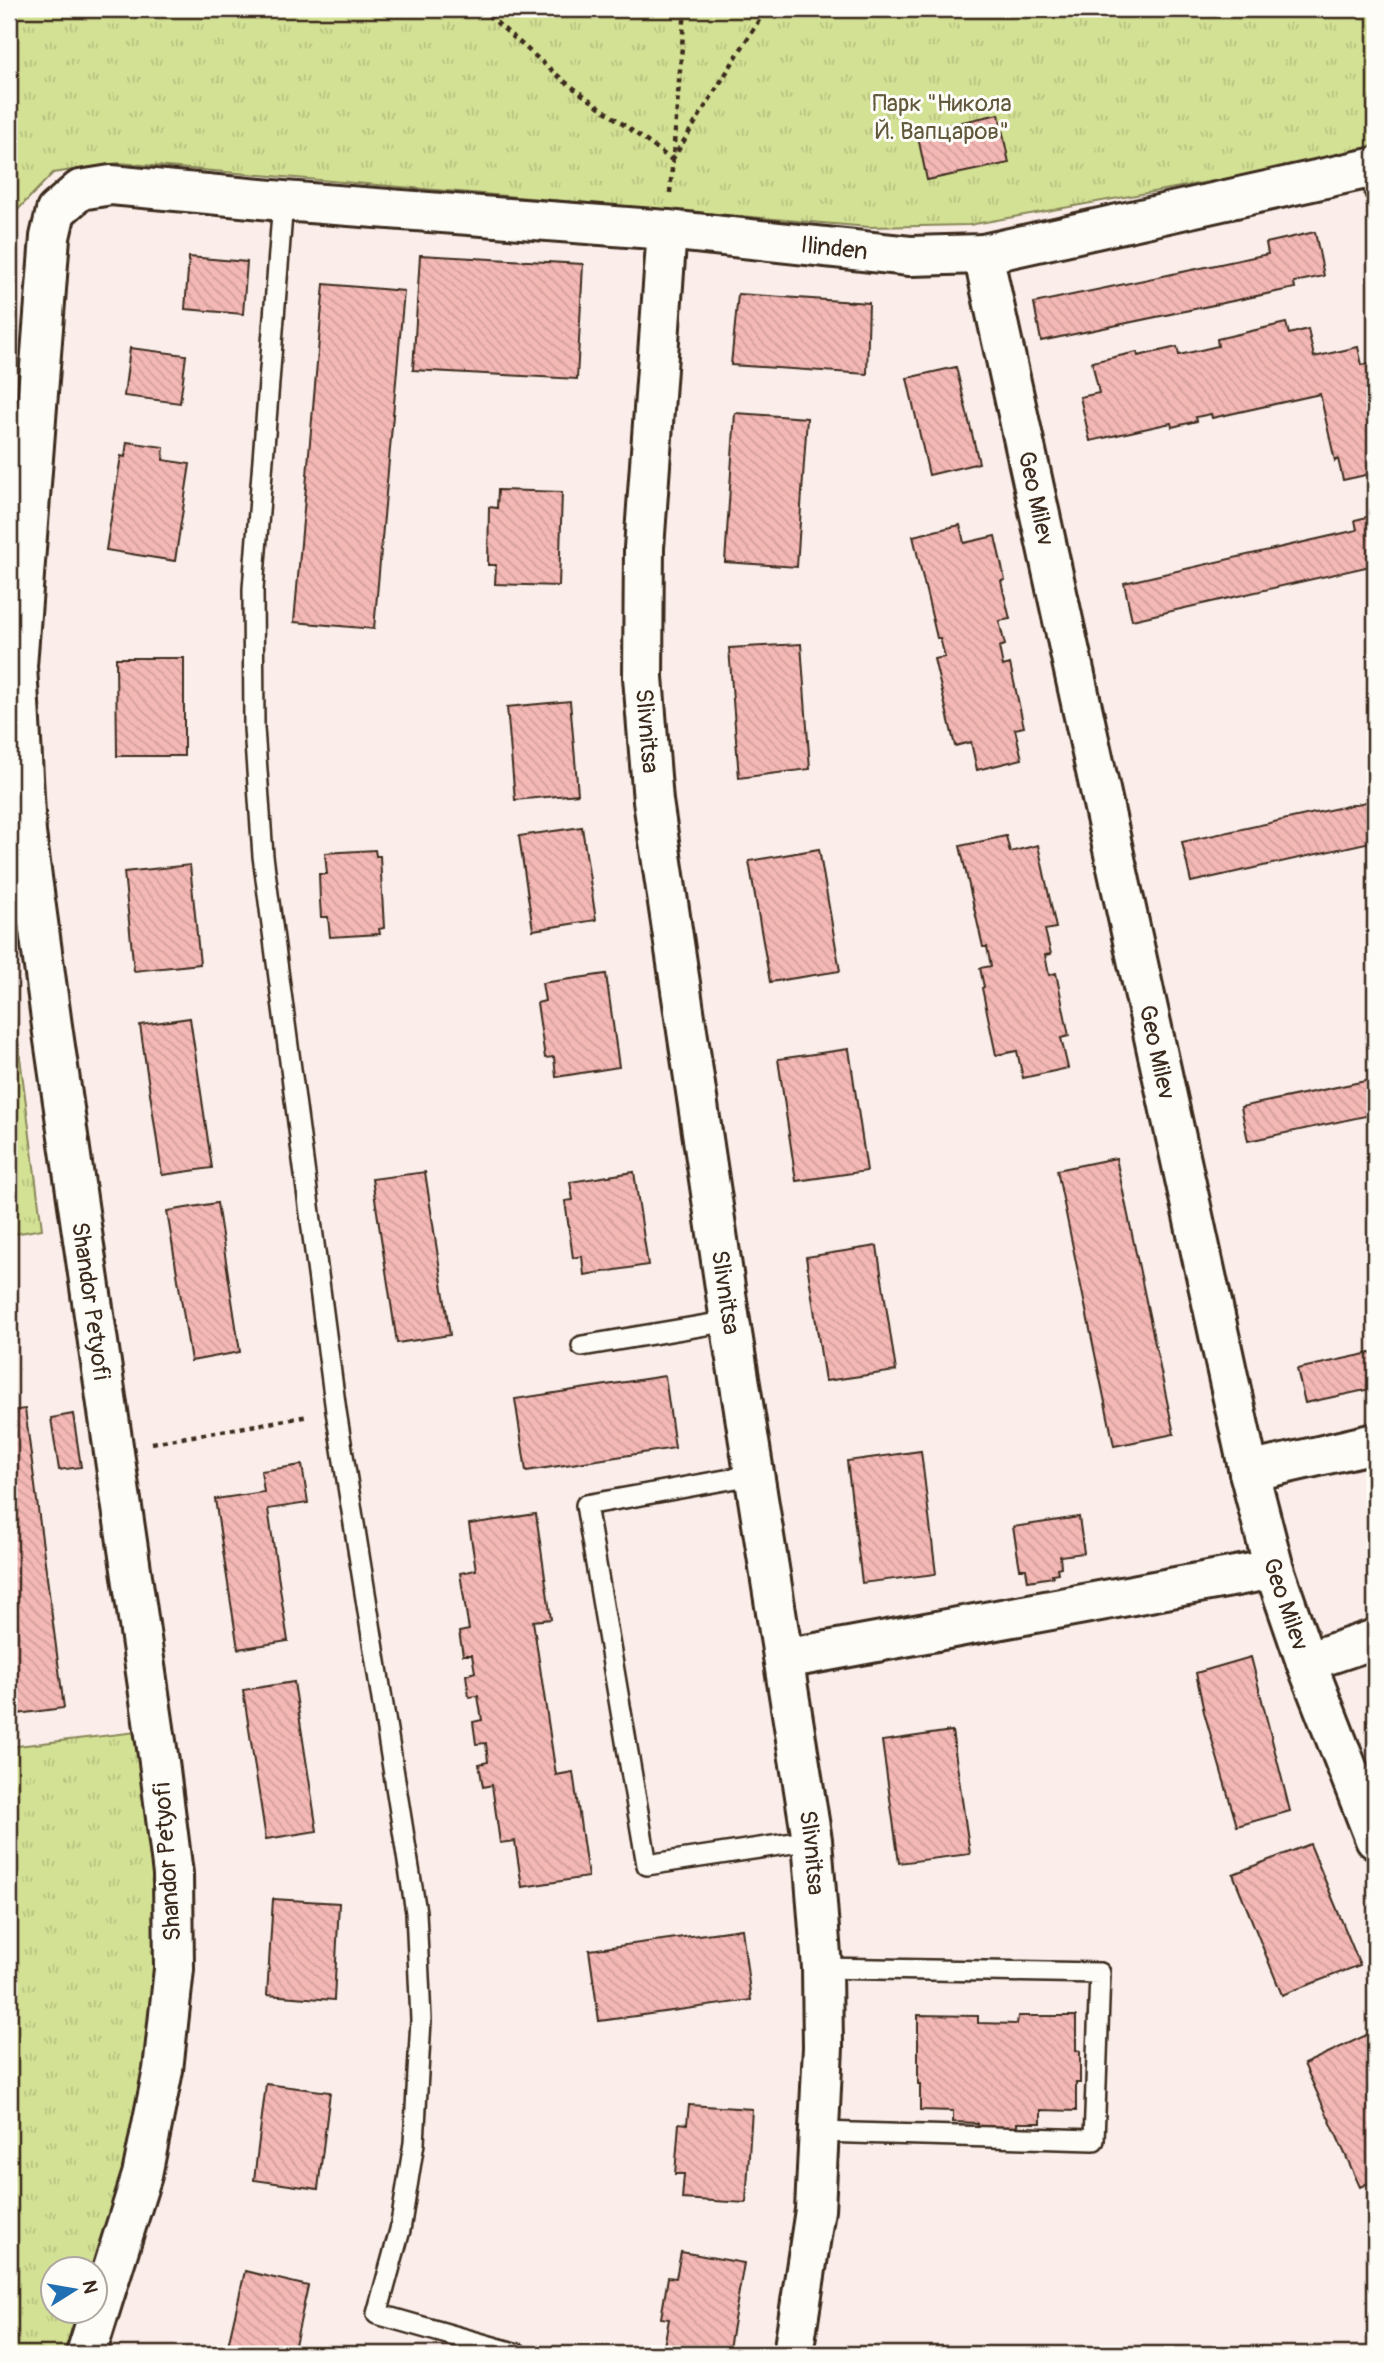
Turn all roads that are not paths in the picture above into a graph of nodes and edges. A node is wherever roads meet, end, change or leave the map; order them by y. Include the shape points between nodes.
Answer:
1 (1373, 176) edge
2 (283, 201) junction
3 (667, 230) junction
4 (983, 254) junction
5 (730, 1321) junction
6 (582, 1346) dead end
7 (1375, 1443) edge
8 (1249, 1472) junction
9 (753, 1475) junction
10 (1273, 1569) junction
11 (1375, 1639) edge
12 (784, 1658) junction
13 (1306, 1662) junction
14 (1375, 1839) edge
15 (812, 1840) junction
16 (822, 1968) junction
17 (819, 2132) junction
18 (86, 2354) edge
19 (518, 2354) edge
20 (793, 2354) edge

1 - 4 street, Ilinden
2 - 3 street, Ilinden
2 - 18 street, Shandor Petyofi via 111,185 80,190 57,211 50,236 17,666 26,833 173,1874 174,1969 163,2070 142,2175
2 - 19 lane via 253,589 254,728 263,856 336,1411 416,1912 421,2020 414,2143 400,2230 377,2314
3 - 4 street, Ilinden via 910,256
3 - 5 street, Slivnitsa via 644,548 643,677 653,801
4 - 8 street, Geo Milev
5 - 6 lane
5 - 9 street, Slivnitsa
7 - 8 street
8 - 10 street, Geo Milev
9 - 12 street, Slivnitsa
9 - 15 lane via 586,1505 647,1865
10 - 12 street
10 - 13 street, Geo Milev
11 - 13 street
12 - 15 street, Slivnitsa
13 - 14 street, Geo Milev
15 - 16 street, Slivnitsa
16 - 17 street, Slivnitsa
16 - 17 lane via 1100,1973 1094,2140
17 - 20 street, Slivnitsa via 815,2210

